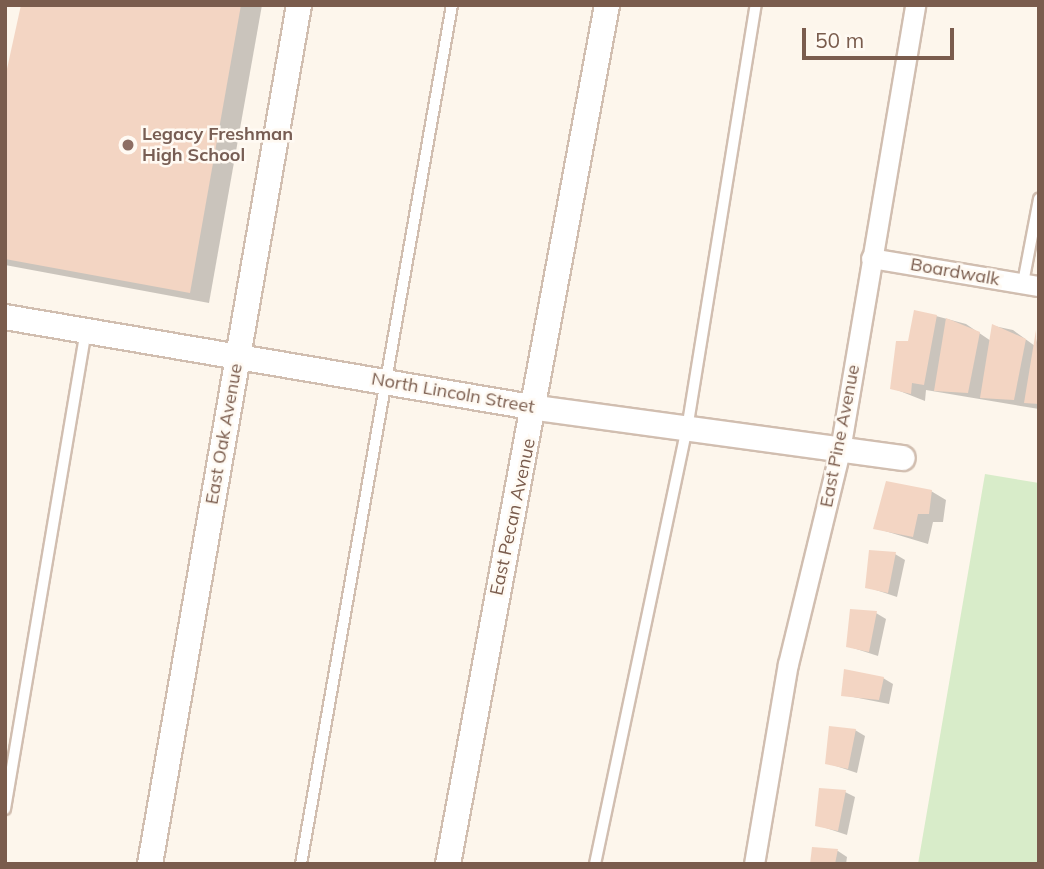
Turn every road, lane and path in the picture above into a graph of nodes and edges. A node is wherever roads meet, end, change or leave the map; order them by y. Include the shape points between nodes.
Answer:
1 (299, 5) edge
2 (452, 5) edge
3 (607, 5) edge
4 (756, 5) edge
5 (915, 5) edge
6 (1039, 199) edge
7 (872, 258) junction
8 (1031, 284) edge
9 (5, 317) edge
10 (86, 331) junction
11 (237, 357) junction
12 (389, 382) junction
13 (537, 408) junction
14 (687, 429) junction
15 (840, 450) junction
16 (903, 458) dead end
17 (5, 809) edge
18 (150, 864) edge
19 (301, 864) edge
20 (449, 864) edge
21 (596, 864) edge
22 (754, 864) edge

1 - 11 street, East Oak Avenue
2 - 12 lane
3 - 13 street, East Pecan Avenue
4 - 14 lane
5 - 7 street, East Pine Avenue
6 - 8 lane
7 - 8 street, Boardwalk
7 - 15 street, East Pine Avenue
9 - 10 street, North Lincoln Street
10 - 11 street, North Lincoln Street
10 - 17 lane
11 - 12 street, North Lincoln Street
11 - 18 street, East Oak Avenue
12 - 13 street, North Lincoln Street
12 - 19 lane
13 - 14 street, North Lincoln Street
13 - 20 street, East Pecan Avenue via 500,573
14 - 15 street, North Lincoln Street
14 - 21 lane
15 - 16 street, North Lincoln Street
15 - 22 street, East Pine Avenue via 788,664

